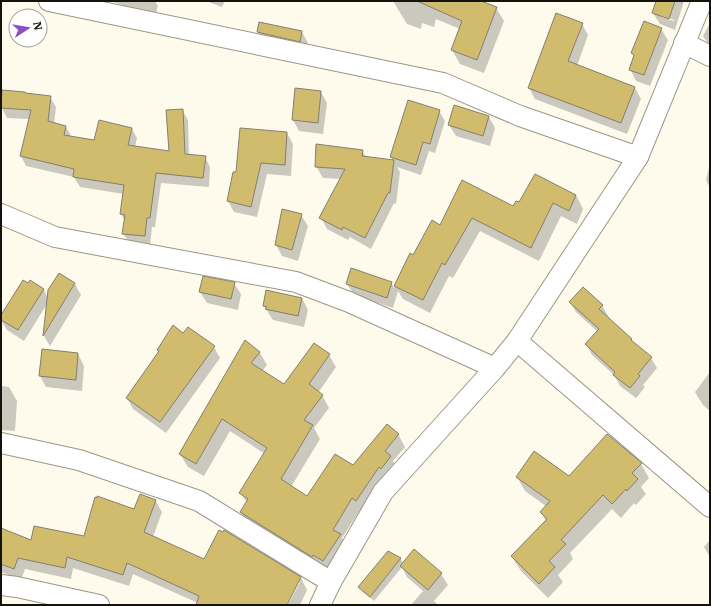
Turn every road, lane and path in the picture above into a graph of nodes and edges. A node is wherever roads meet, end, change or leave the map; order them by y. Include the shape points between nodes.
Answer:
1 (49, 1) edge
2 (702, 1) edge
3 (684, 44) junction
4 (710, 56) edge
5 (638, 157) junction
6 (1, 214) edge
7 (517, 340) junction
8 (495, 368) junction
9 (1, 443) edge
10 (710, 506) edge
11 (331, 582) junction
12 (1, 585) edge
13 (99, 605) edge
14 (320, 605) edge

1 - 5 street via 442,83 520,116
2 - 3 street
3 - 4 street
3 - 5 street
5 - 7 street
6 - 8 street via 55,237 296,282 349,302
7 - 8 street
7 - 10 street
8 - 11 street via 383,492
9 - 11 street via 79,460 199,501
11 - 14 street
12 - 13 street

